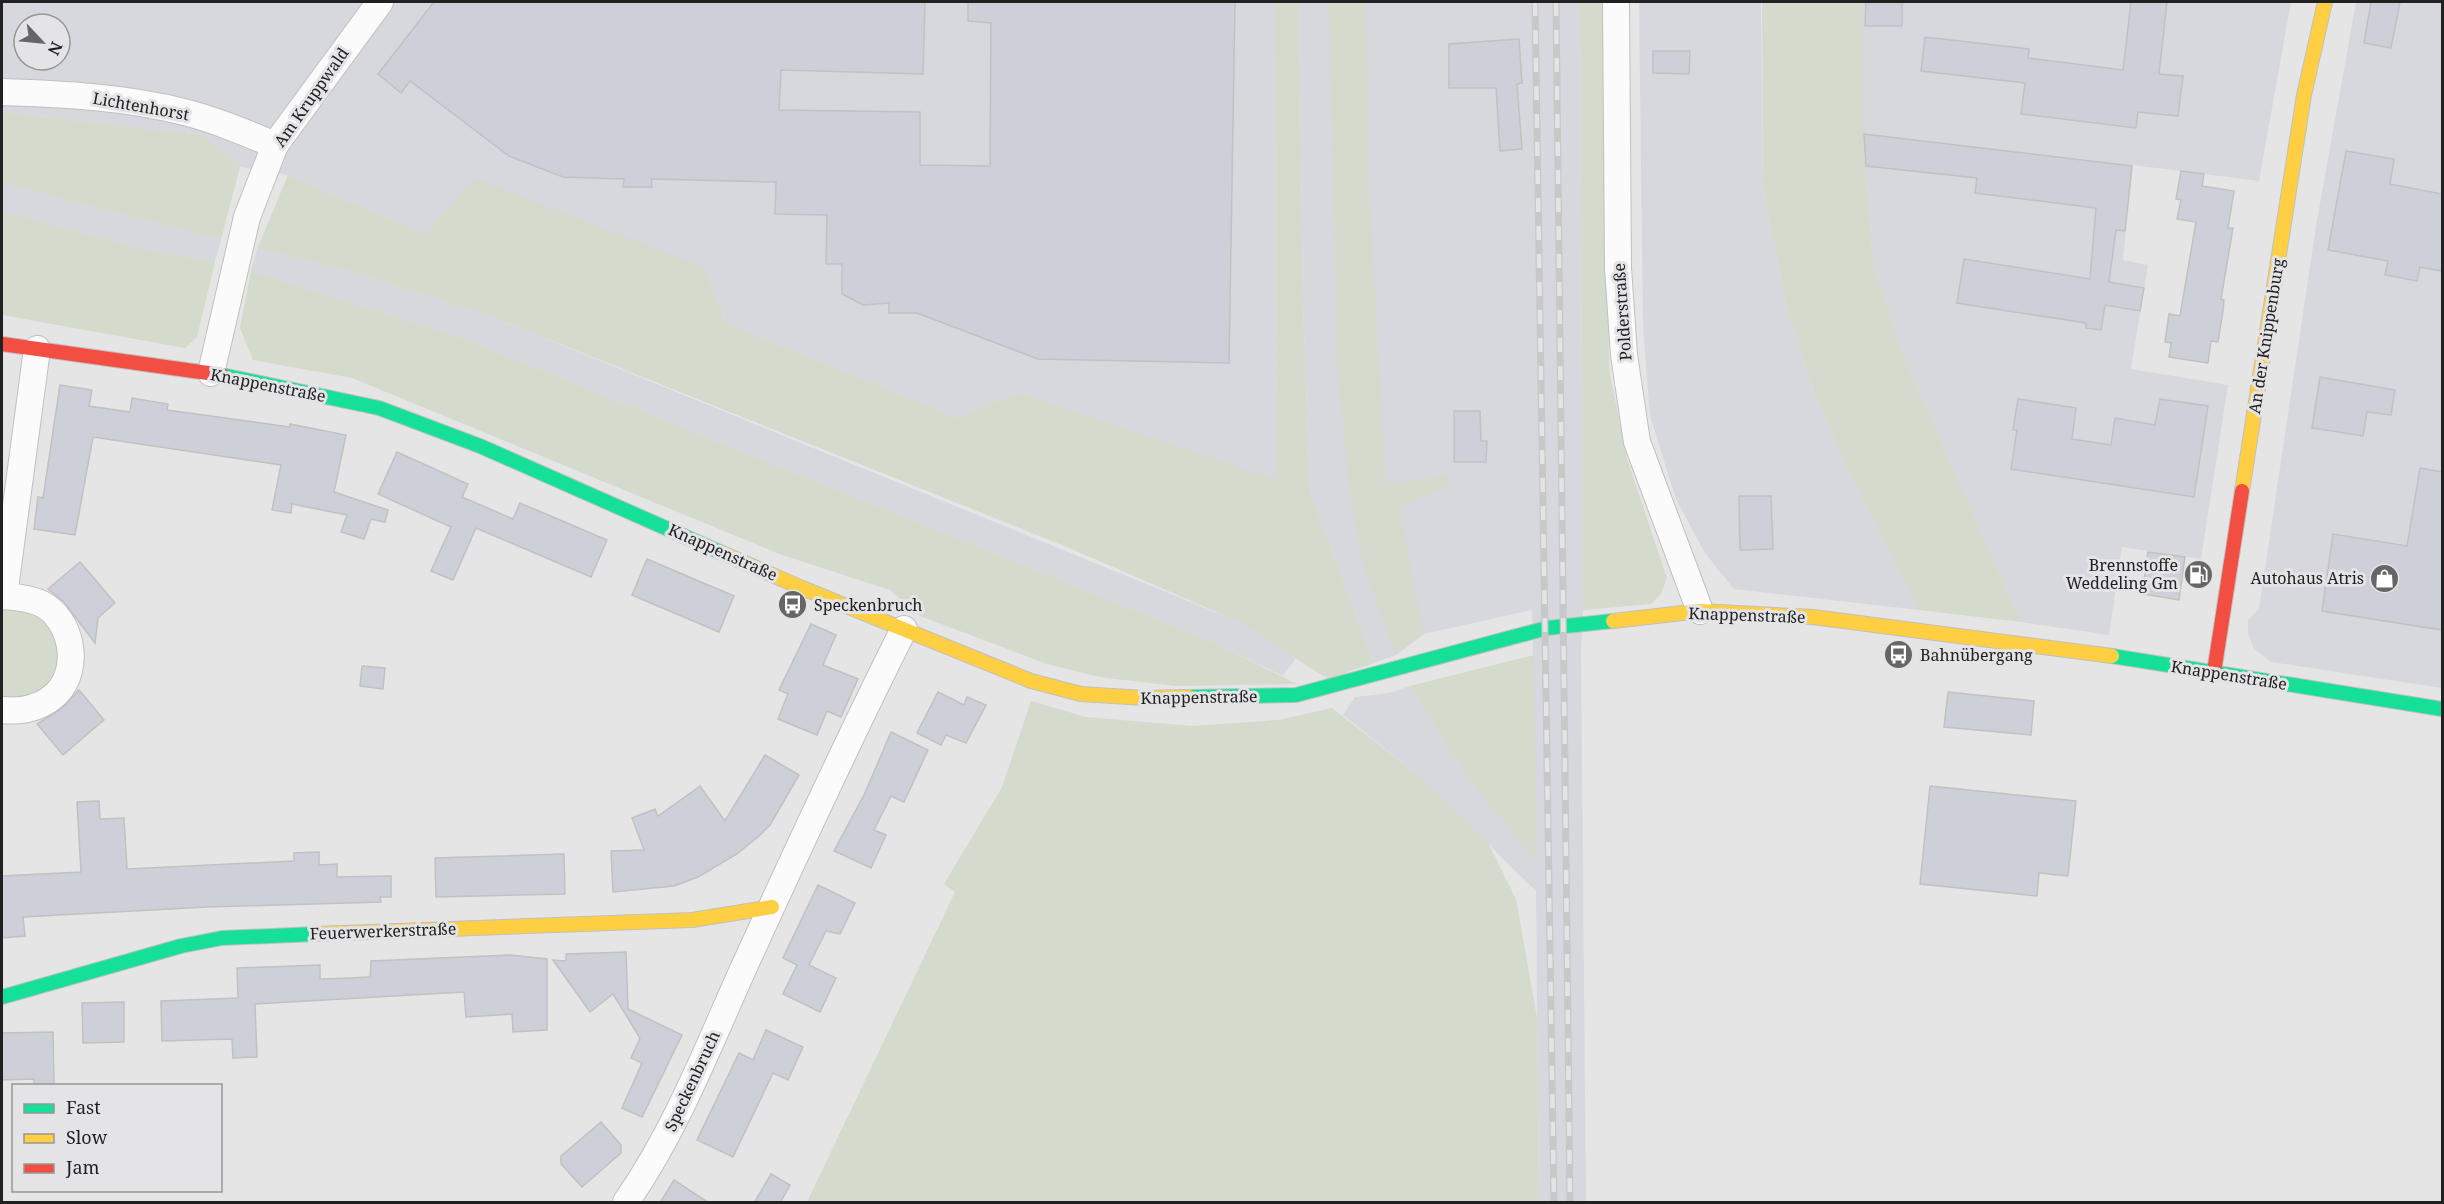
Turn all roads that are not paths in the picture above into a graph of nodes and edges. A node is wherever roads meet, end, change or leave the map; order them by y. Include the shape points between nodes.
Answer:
1 (380, 2) edge
2 (1616, 2) edge
3 (2325, 2) edge
4 (2, 92) edge
5 (275, 145) junction
6 (2, 344) edge
7 (37, 349) junction
8 (211, 373) junction
9 (3, 596) edge
10 (1700, 610) junction
11 (904, 629) junction
12 (2214, 672) junction
13 (2442, 709) edge
14 (2, 710) edge
15 (772, 907) junction
16 (2, 997) edge
17 (626, 1203) edge

1 - 5 street, Am Kruppwald
2 - 10 street, Polderstraße via 1618,268 1624,355 1637,442
3 - 12 street, An der Knippenburg via 2304,95
4 - 5 street, Lichtenhorst via 85,96 158,106
5 - 8 street, Am Kruppwald via 247,218
6 - 7 street, Knappenstraße
7 - 8 street, Knappenstraße
7 - 9 street
8 - 11 street, Knappenstraße via 379,408 480,446
9 - 14 street via 43,604 66,628 71,648 68,672 58,692 42,704 19,712
10 - 11 street, Knappenstraße via 1547,628 1296,695 1144,698 1081,694 1031,681
10 - 12 street, Knappenstraße via 1813,617 2063,648
11 - 15 street, Speckenbruch
12 - 13 street, Knappenstraße
15 - 16 street, Feuerwerkerstraße via 692,920 222,938
15 - 17 street, Speckenbruch via 676,1119

